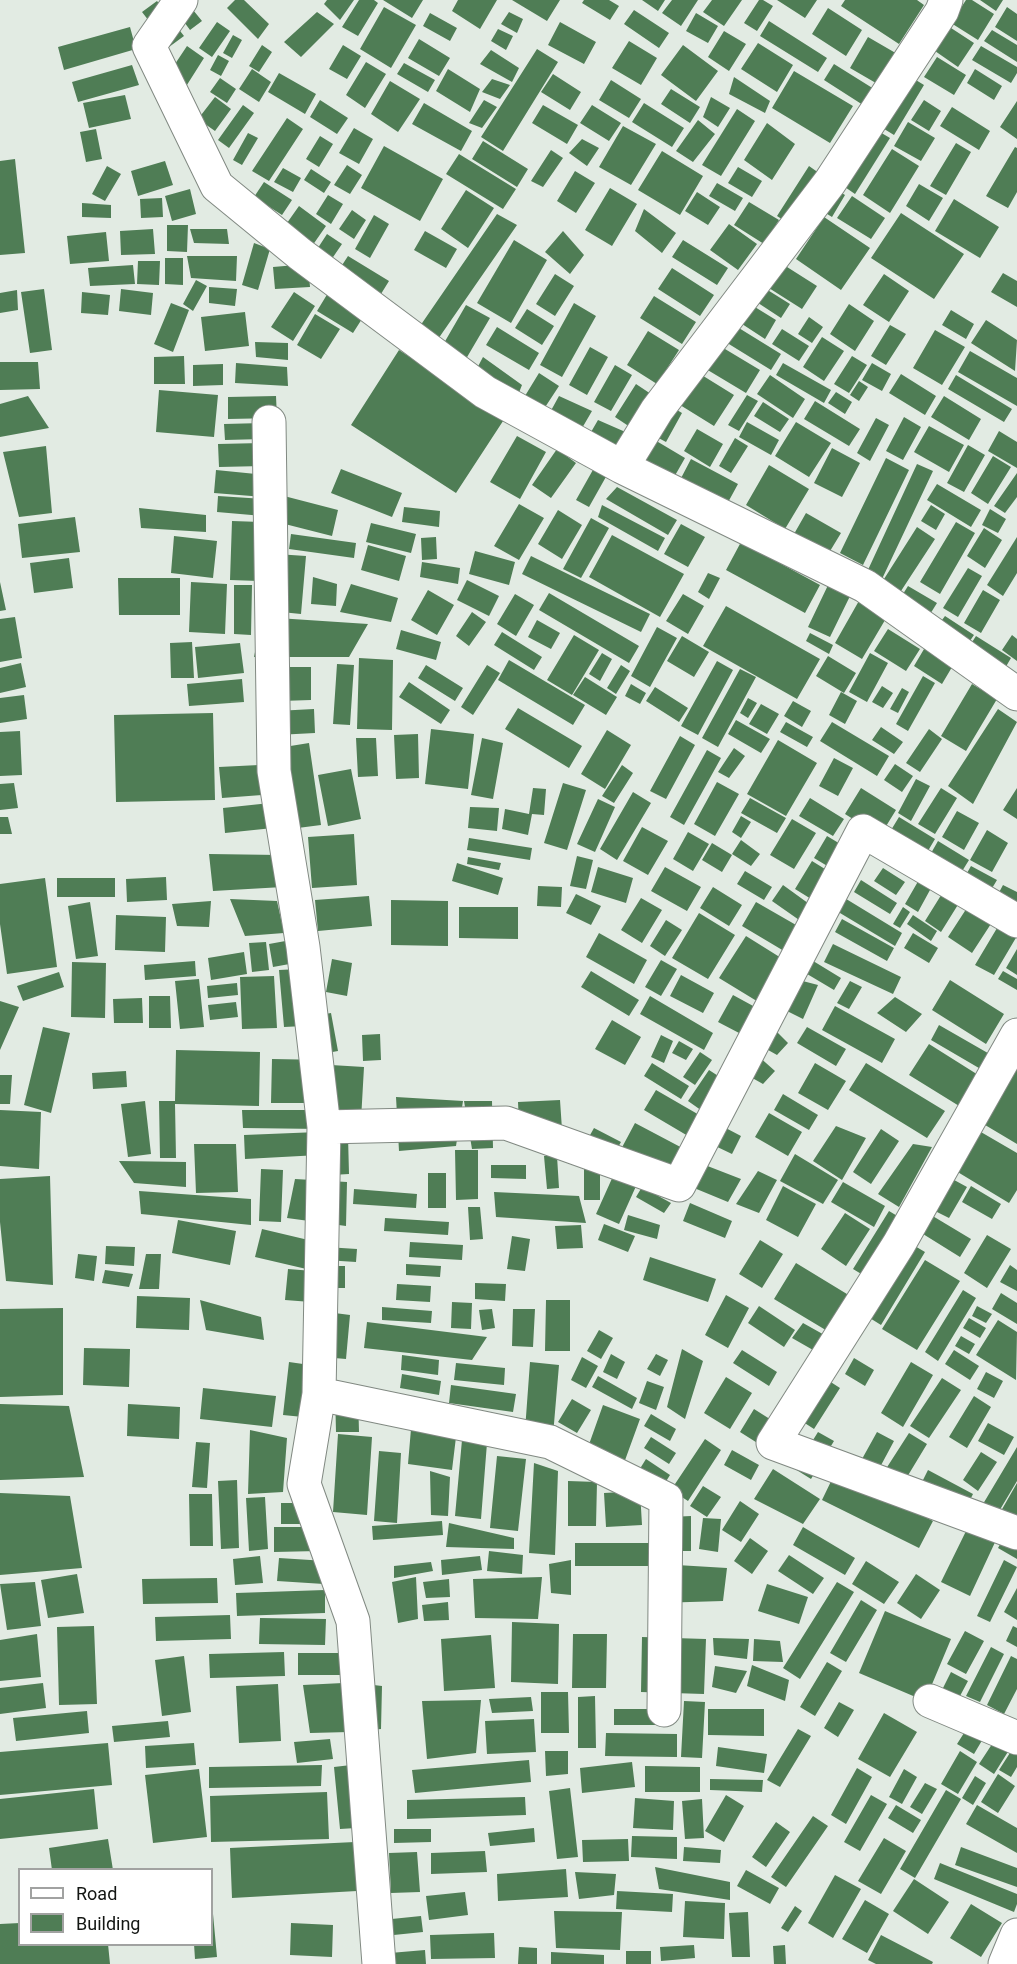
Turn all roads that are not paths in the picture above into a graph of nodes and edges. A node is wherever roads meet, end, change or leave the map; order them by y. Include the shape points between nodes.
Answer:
1 (182, 0) edge
2 (946, 0) edge
3 (268, 422) dead end
4 (622, 467) junction
5 (1017, 694) edge
6 (1017, 921) edge
7 (1017, 1035) edge
8 (324, 1126) junction
9 (320, 1395) junction
10 (1017, 1533) edge
11 (930, 1701) dead end
12 (664, 1710) dead end
13 (1017, 1738) edge
14 (1017, 1935) edge
15 (379, 1964) edge
16 (1005, 1964) edge

1 - 4 street via 149,46 217,186 300,254 485,392
2 - 4 street via 830,182 657,410
3 - 8 street via 273,771 303,946
4 - 5 street via 865,586
6 - 8 street via 863,831 679,1185 506,1123
7 - 10 street via 899,1244 772,1443
8 - 9 street
9 - 12 street via 550,1442 666,1499
9 - 15 street via 304,1484 353,1621
11 - 13 street
14 - 16 street

